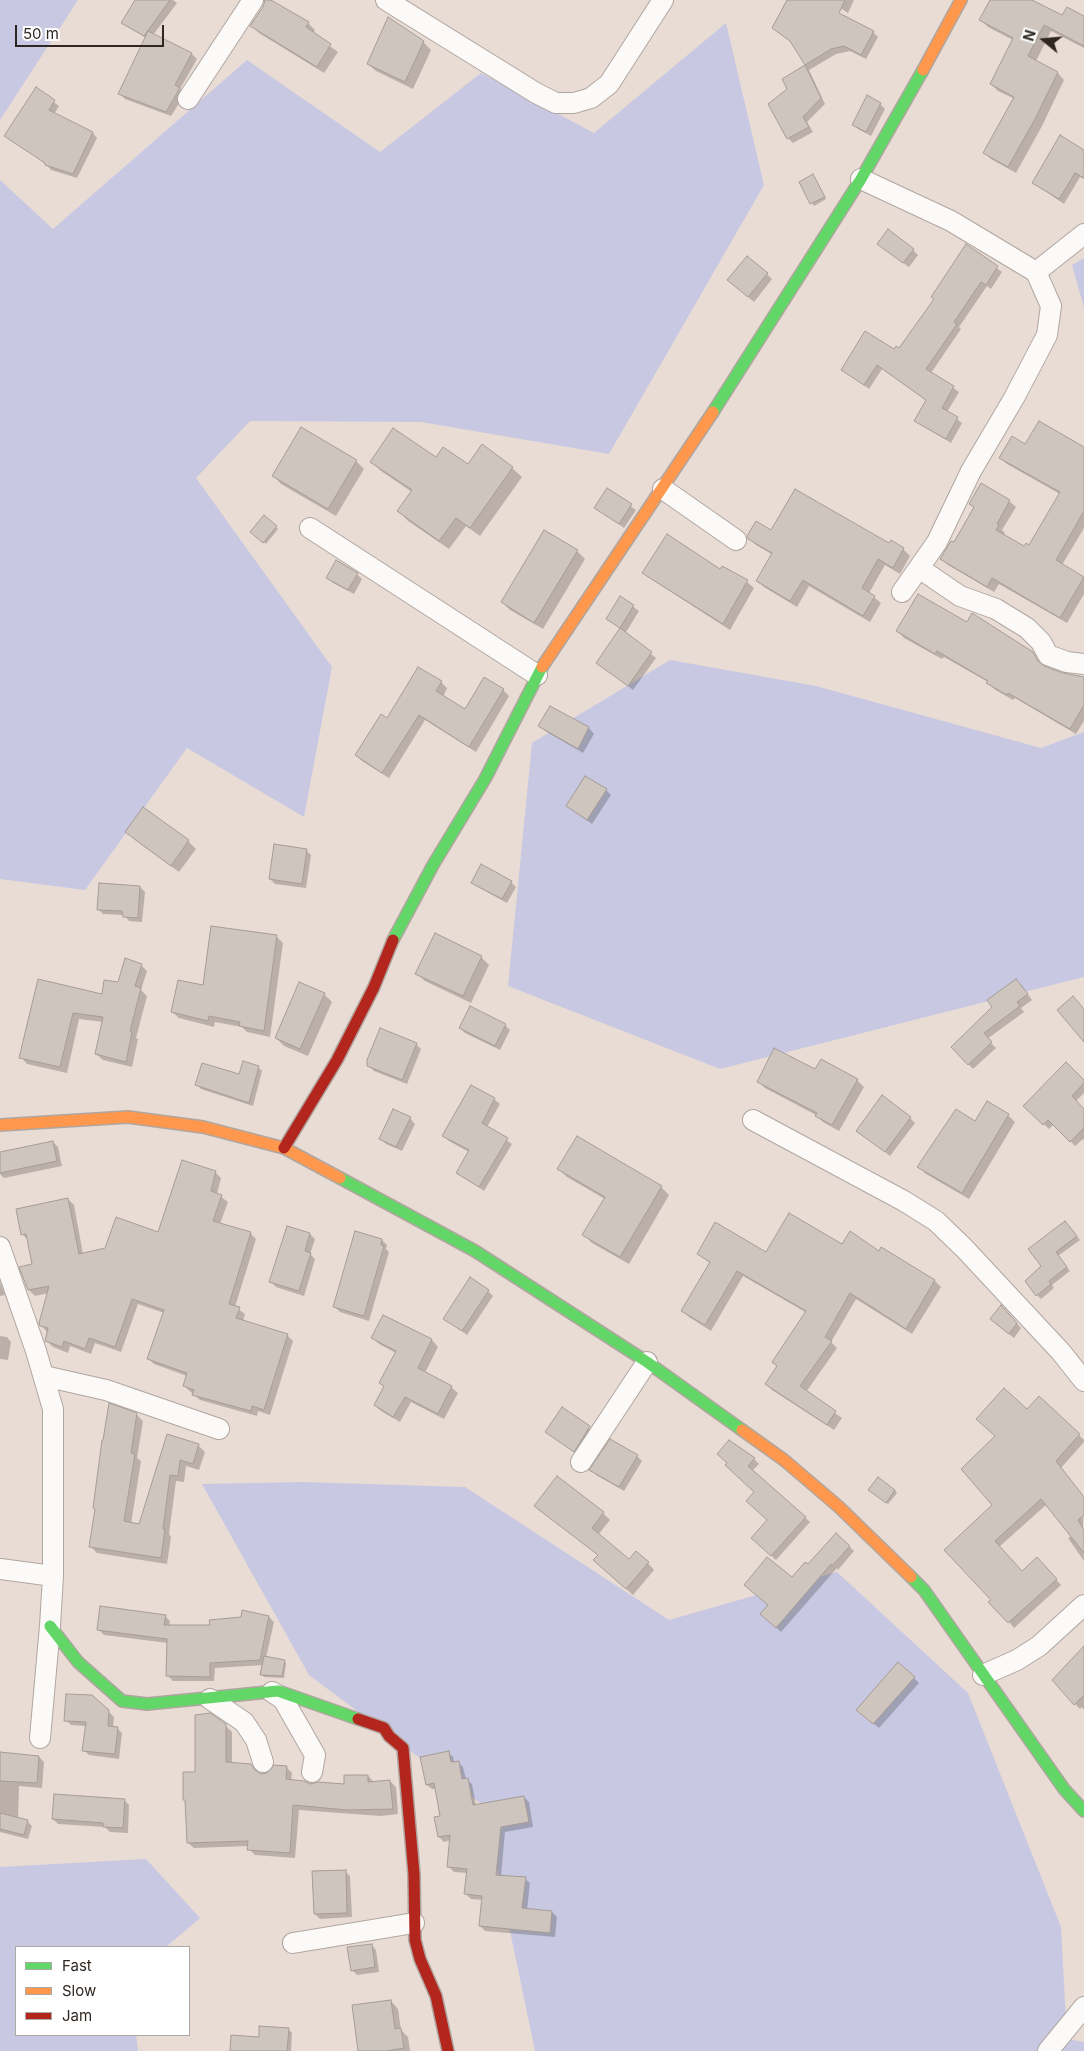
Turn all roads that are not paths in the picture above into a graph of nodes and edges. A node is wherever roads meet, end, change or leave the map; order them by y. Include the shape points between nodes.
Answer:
1 (253, 0) edge
2 (663, 0) edge
3 (961, 0) edge
4 (391, 1) edge
5 (188, 99) dead end
6 (861, 179) junction
7 (1084, 234) edge
8 (1036, 272) junction
9 (663, 489) junction
10 (310, 528) dead end
11 (736, 540) dead end
12 (919, 568) junction
13 (902, 592) dead end
14 (1084, 664) edge
15 (537, 675) junction
16 (753, 1120) dead end
17 (0, 1125) edge
18 (284, 1148) junction
19 (0, 1247) edge
20 (646, 1362) junction
21 (44, 1376) junction
22 (1084, 1381) edge
23 (219, 1429) dead end
24 (581, 1462) dead end
25 (0, 1569) edge
26 (53, 1576) junction
27 (1084, 1605) edge
28 (50, 1626) junction
29 (983, 1676) junction
30 (270, 1691) junction
31 (210, 1699) junction
32 (40, 1738) dead end
33 (263, 1762) dead end
34 (312, 1772) dead end
35 (1084, 1811) edge
36 (414, 1923) junction
37 (293, 1943) dead end
38 (1084, 2008) edge
39 (448, 2051) edge
40 (1048, 2051) edge

1 - 5 street
2 - 4 street via 609,84 591,98 574,103 556,102 536,93
3 - 6 street
6 - 8 street via 951,221
6 - 9 street
7 - 8 street
8 - 12 street via 1051,306 1047,335 971,471 937,542
9 - 11 street
9 - 15 street
10 - 15 street
12 - 13 street
12 - 14 street via 960,596 996,609 1027,628 1048,655
15 - 18 street via 485,779 432,865 397,931 374,987 337,1060
16 - 22 street via 936,1221 1055,1345
17 - 18 street via 128,1117 203,1127
18 - 20 street via 474,1252
19 - 21 street
20 - 24 street
20 - 29 street via 784,1460 839,1507 924,1590
21 - 23 street via 106,1390
21 - 26 street via 53,1409
25 - 26 street
26 - 28 street
27 - 29 street via 1039,1646
28 - 31 street via 78,1662 122,1701 147,1704
28 - 32 street
29 - 35 street via 1064,1789
30 - 31 street
30 - 34 street via 283,1699 314,1754
30 - 36 street via 291,1694 378,1724 403,1748 414,1874
31 - 33 street via 244,1722 256,1740
36 - 37 street
36 - 39 street via 415,1940 436,1996
38 - 40 street

